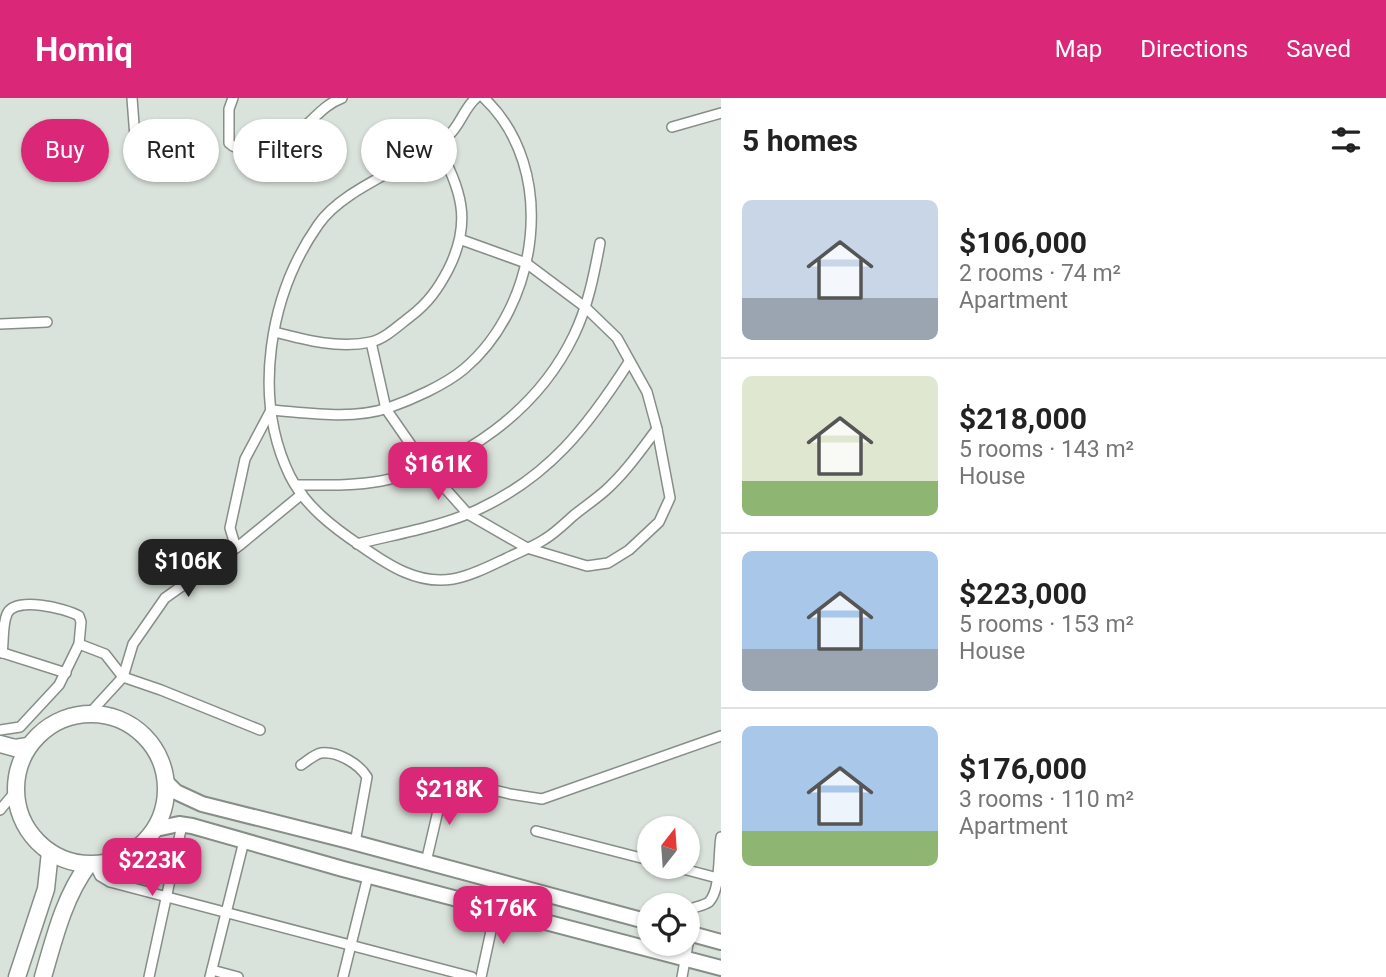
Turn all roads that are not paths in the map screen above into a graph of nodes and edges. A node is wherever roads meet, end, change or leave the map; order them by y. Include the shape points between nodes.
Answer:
1 (132, 98) edge
2 (233, 98) edge
3 (342, 98) edge
4 (476, 98) edge
5 (484, 98) edge
6 (721, 113) edge
7 (134, 119) edge
8 (457, 125) edge
9 (672, 127) dead end
10 (372, 182) edge
11 (454, 182) edge
12 (461, 240) junction
13 (600, 243) dead end
14 (526, 264) junction
15 (585, 307) junction
16 (47, 322) dead end
17 (0, 324) edge
18 (275, 332) junction
19 (371, 342) junction
20 (629, 362) junction
21 (386, 408) junction
22 (271, 410) junction
23 (657, 429) junction
24 (427, 468) junction
25 (296, 485) junction
26 (302, 494) junction
27 (468, 514) junction
28 (357, 544) junction
29 (236, 548) junction
30 (527, 548) junction
31 (79, 644) junction
32 (1, 652) edge
33 (66, 673) junction
34 (123, 677) junction
35 (90, 713) junction
36 (0, 730) edge
37 (260, 730) dead end
38 (721, 736) edge
39 (0, 744) edge
40 (28, 746) junction
41 (300, 765) dead end
42 (2, 772) dead end
43 (167, 783) junction
44 (15, 787) junction
45 (0, 810) edge
46 (182, 825) junction
47 (156, 829) junction
48 (536, 831) dead end
49 (721, 837) edge
50 (244, 841) junction
51 (355, 843) junction
52 (50, 852) junction
53 (637, 857) edge
54 (426, 862) junction
55 (91, 864) junction
56 (700, 874) edge
57 (368, 876) junction
58 (720, 879) edge
59 (168, 897) junction
60 (700, 906) edge
61 (496, 908) junction
62 (227, 911) junction
63 (637, 919) edge
64 (700, 936) edge
65 (721, 942) edge
66 (351, 945) junction
67 (685, 958) junction
68 (721, 968) edge
69 (211, 974) edge
70 (18, 977) edge
71 (43, 977) edge
72 (149, 977) edge
73 (238, 977) edge
74 (343, 977) edge
75 (472, 977) edge
76 (481, 977) edge
77 (682, 977) edge

1 - 7 street
2 - 3 street via 229,143 243,150 296,133
4 - 8 street
5 - 14 street via 510,131 527,172 533,203
6 - 9 street
10 - 18 street via 347,197 319,223 292,271
11 - 12 street via 463,221
12 - 14 street
12 - 19 street via 432,297
13 - 15 street
14 - 15 street
14 - 21 street via 507,313 463,370
15 - 20 street via 617,338
15 - 24 street via 561,357 512,417 472,446
16 - 17 street
18 - 19 street via 313,342
18 - 22 street
19 - 21 street
20 - 23 street via 647,392
20 - 27 street via 586,426 549,464
21 - 22 street via 355,415
21 - 24 street
22 - 25 street via 274,435
22 - 29 street via 245,459 230,528
23 - 30 street via 606,490 546,539
23 - 30 street via 670,498 659,522 629,550 608,563 587,566
24 - 25 street via 381,481
24 - 27 street
25 - 26 street
26 - 28 street
26 - 29 street
27 - 28 street
27 - 30 street
28 - 30 street via 389,566 430,579 471,574
29 - 34 street via 165,598 133,644
31 - 32 street via 79,615 18,605 7,615
31 - 33 street
31 - 34 street via 105,654
32 - 33 street
33 - 36 street via 20,727
34 - 35 street
34 - 37 street
35 - 40 highway via 66,717
35 - 43 highway via 118,719 142,733 159,756
38 - 54 street via 542,799 448,779
39 - 40 highway
40 - 44 highway
41 - 51 street via 320,753 331,754 363,771 367,777
42 - 44 highway
43 - 47 highway via 167,799
43 - 51 main road via 185,798 202,804
44 - 45 street
44 - 52 highway via 20,815 32,836
46 - 47 main road
46 - 50 main road
46 - 59 street
47 - 55 highway via 138,849 115,861
48 - 53 street
49 - 58 street
50 - 57 main road
50 - 62 street
51 - 54 main road
52 - 55 highway
52 - 70 highway via 46,889
54 - 63 main road
55 - 59 street via 104,880
55 - 71 highway via 77,879
56 - 58 street
57 - 61 main road
57 - 66 street
58 - 60 street via 709,902
59 - 62 street
59 - 72 street
61 - 67 main road
61 - 76 street
62 - 66 street
62 - 69 street
64 - 65 main road
66 - 74 street
66 - 75 street
67 - 68 main road
67 - 77 street
69 - 73 street

